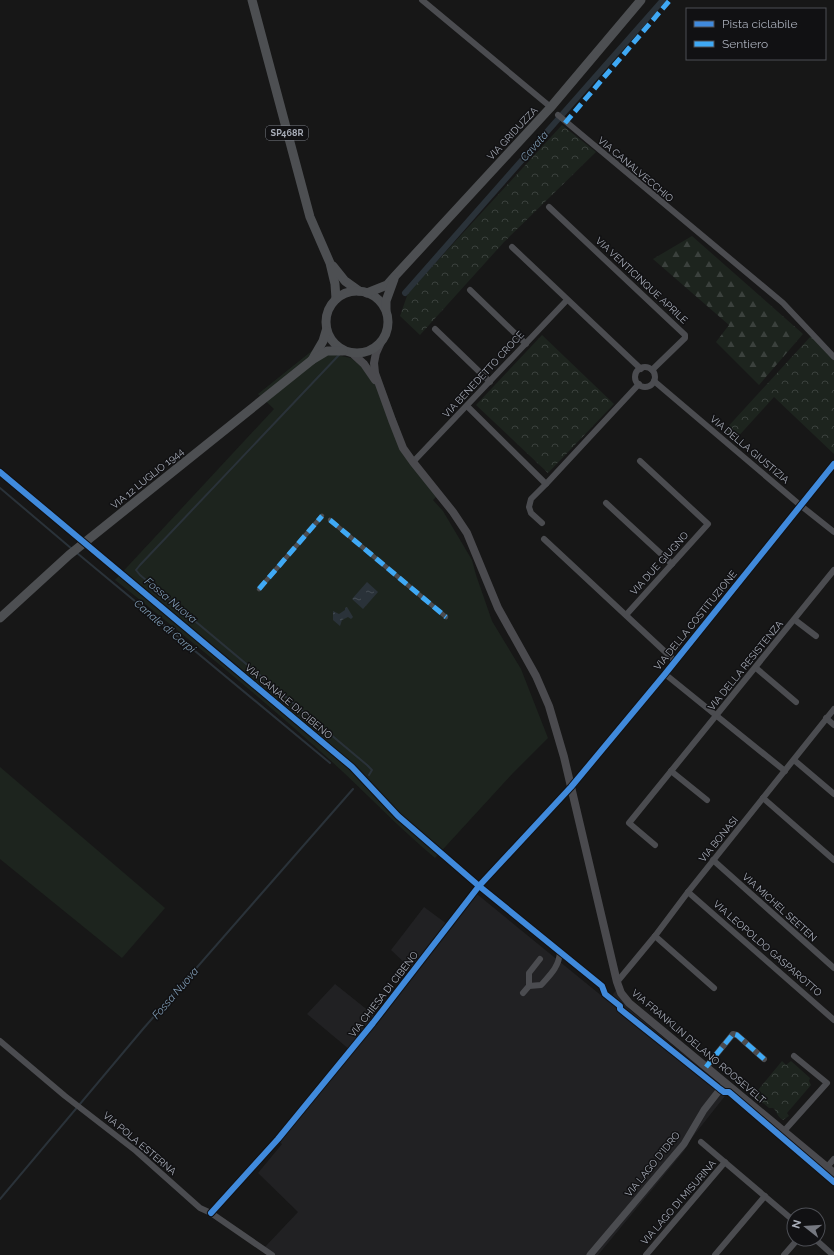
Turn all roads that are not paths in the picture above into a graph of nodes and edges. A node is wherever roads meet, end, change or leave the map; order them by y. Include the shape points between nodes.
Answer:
1 (252, 0) edge
2 (422, 0) edge
3 (641, 0) edge
4 (547, 104) dead end
5 (558, 115) dead end
6 (549, 207) dead end
7 (512, 247) dead end
8 (330, 263) junction
9 (395, 276) junction
10 (470, 290) dead end
11 (363, 292) junction
12 (336, 299) junction
13 (567, 300) junction
14 (386, 310) junction
15 (435, 329) dead end
16 (326, 331) junction
17 (381, 342) junction
18 (526, 344) junction
19 (343, 350) junction
20 (352, 354) junction
21 (834, 358) edge
22 (312, 360) junction
23 (641, 369) junction
24 (652, 370) junction
25 (654, 381) junction
26 (490, 382) junction
27 (639, 384) junction
28 (379, 386) junction
29 (467, 406) junction
30 (640, 461) dead end
31 (413, 462) junction
32 (834, 464) edge
33 (546, 484) junction
34 (606, 503) dead end
35 (800, 505) junction
36 (322, 516) dead end
37 (330, 520) dead end
38 (542, 523) dead end
39 (834, 532) edge
40 (544, 539) dead end
41 (672, 564) junction
42 (834, 570) edge
43 (259, 589) dead end
44 (626, 615) junction
45 (446, 617) dead end
46 (0, 618) edge
47 (795, 620) junction
48 (181, 623) dead end
49 (816, 636) dead end
50 (675, 661) junction
51 (756, 668) junction
52 (664, 674) junction
53 (796, 702) dead end
54 (834, 709) edge
55 (716, 717) junction
56 (826, 718) junction
57 (834, 725) edge
58 (794, 760) junction
59 (671, 771) junction
60 (785, 771) junction
61 (571, 788) junction
62 (834, 794) edge
63 (763, 798) junction
64 (707, 800) dead end
65 (655, 845) dead end
66 (713, 860) junction
67 (834, 860) edge
68 (479, 886) junction
69 (688, 892) junction
70 (654, 936) junction
71 (540, 959) dead end
72 (834, 968) edge
73 (617, 982) junction
74 (529, 986) junction
75 (714, 988) dead end
76 (523, 993) dead end
77 (834, 1020) edge
78 (0, 1041) edge
79 (794, 1056) dead end
80 (764, 1059) dead end
81 (706, 1067) junction
82 (725, 1083) junction
83 (784, 1131) junction
84 (701, 1142) dead end
85 (834, 1159) edge
86 (725, 1162) junction
87 (827, 1167) junction
88 (834, 1173) edge
89 (765, 1196) junction
90 (211, 1213) junction
91 (786, 1214) edge
92 (791, 1247) edge
93 (824, 1247) edge
94 (272, 1255) edge
95 (590, 1255) edge
96 (646, 1255) edge
97 (715, 1255) edge
98 (784, 1255) edge
99 (833, 1255) edge

1 - 8 main road, SP468R via 310,217
2 - 4 street
3 - 9 main road, VIA GRIDUZZA via 550,108
5 - 21 street, VIA CANALVECCHIO via 783,303
6 - 24 street, VIA VENTICINQUE APRILE via 685,335 685,338
7 - 13 street
8 - 11 main road, SP468R via 345,281
8 - 12 main road, SP468R
9 - 11 main road, VIA GRIDUZZA via 387,285
9 - 14 main road, VIA GRIDUZZA via 388,294
10 - 18 street
11 - 12 main road via 350,292
11 - 14 main road, SP468R via 375,297
12 - 16 main road via 327,314
13 - 18 street, VIA BENEDETTO CROCE
13 - 23 street
14 - 17 main road via 388,327
15 - 26 street
16 - 19 main road via 332,342
16 - 22 main road
17 - 20 main road via 368,352
17 - 28 main road via 374,362
18 - 26 street, VIA BENEDETTO CROCE
19 - 20 main road
19 - 22 main road via 328,351
20 - 28 main road via 364,364
22 - 46 main road, VIA 12 LUGLIO 1944 via 69,555
23 - 24 street via 645,367
23 - 27 street via 636,376
24 - 25 street
25 - 27 street via 649,386
25 - 35 street, VIA DELLA GIUSTIZIA
26 - 29 street, VIA BENEDETTO CROCE
27 - 33 street
28 - 31 main road, VIA FRANKLIN DELANO ROOSEVELT via 403,448
29 - 31 street, VIA BENEDETTO CROCE
29 - 33 street
30 - 41 street, VIA DUE GIUGNO via 708,524
31 - 61 main road, VIA FRANKLIN DELANO ROOSEVELT via 467,533 498,608 543,690 557,730
32 - 35 street, VIA DELLA COSTITUZIONE
33 - 38 street via 531,499 528,507
34 - 41 street
35 - 39 street, VIA DELLA GIUSTIZIA
35 - 50 street, VIA DELLA COSTITUZIONE
36 - 43 street
37 - 45 street
40 - 44 street
41 - 44 street, VIA DUE GIUGNO
42 - 47 street, VIA DELLA RESISTENZA
44 - 50 street
47 - 49 street
47 - 51 street, VIA DELLA RESISTENZA
48 - 68 street, VIA CANALE DI CIBENO via 352,767 398,816
50 - 52 street, VIA DELLA COSTITUZIONE
51 - 53 street
51 - 55 street, VIA DELLA RESISTENZA
52 - 55 street
52 - 61 street, VIA DELLA COSTITUZIONE
54 - 56 street, VIA BONASI
55 - 59 street, VIA DELLA RESISTENZA
55 - 60 street
56 - 57 street
56 - 58 street, VIA BONASI
58 - 60 street, VIA BONASI
58 - 62 street
59 - 64 street
59 - 65 street, VIA DELLA RESISTENZA via 629,823
60 - 63 street, VIA BONASI
61 - 68 street, VIA CHIESA DI CIBENO
61 - 73 main road, VIA FRANKLIN DELANO ROOSEVELT
63 - 66 street, VIA BONASI
63 - 67 street
66 - 69 street, VIA BONASI
66 - 72 street, VIA MICHEL SEETEN
68 - 74 street, VIA CANALE DI CIBENO via 560,952 556,968 541,985
68 - 90 street, VIA CHIESA DI CIBENO via 287,1129
69 - 70 street, VIA BONASI
69 - 77 street, VIA LEOPOLDO GASPAROTTO
70 - 73 street, VIA BONASI
70 - 75 street
71 - 74 street via 528,973
73 - 81 main road, VIA FRANKLIN DELANO ROOSEVELT via 628,1003
74 - 76 street
78 - 90 street, VIA POLA ESTERNA via 136,1151 200,1208
79 - 83 street via 827,1083
80 - 81 street via 733,1034
81 - 82 main road, VIA FRANKLIN DELANO ROOSEVELT
82 - 83 main road, VIA FRANKLIN DELANO ROOSEVELT
82 - 95 street, VIA LAGO D'IDRO via 704,1110 684,1144
83 - 87 main road, VIA FRANKLIN DELANO ROOSEVELT
84 - 86 street
85 - 87 street
86 - 89 street
86 - 96 street, VIA LAGO DI MISURINA
87 - 88 main road, VIA FRANKLIN DELANO ROOSEVELT
89 - 91 street
89 - 97 street
90 - 94 street, VIA POLA ESTERNA
92 - 98 street
93 - 99 street

